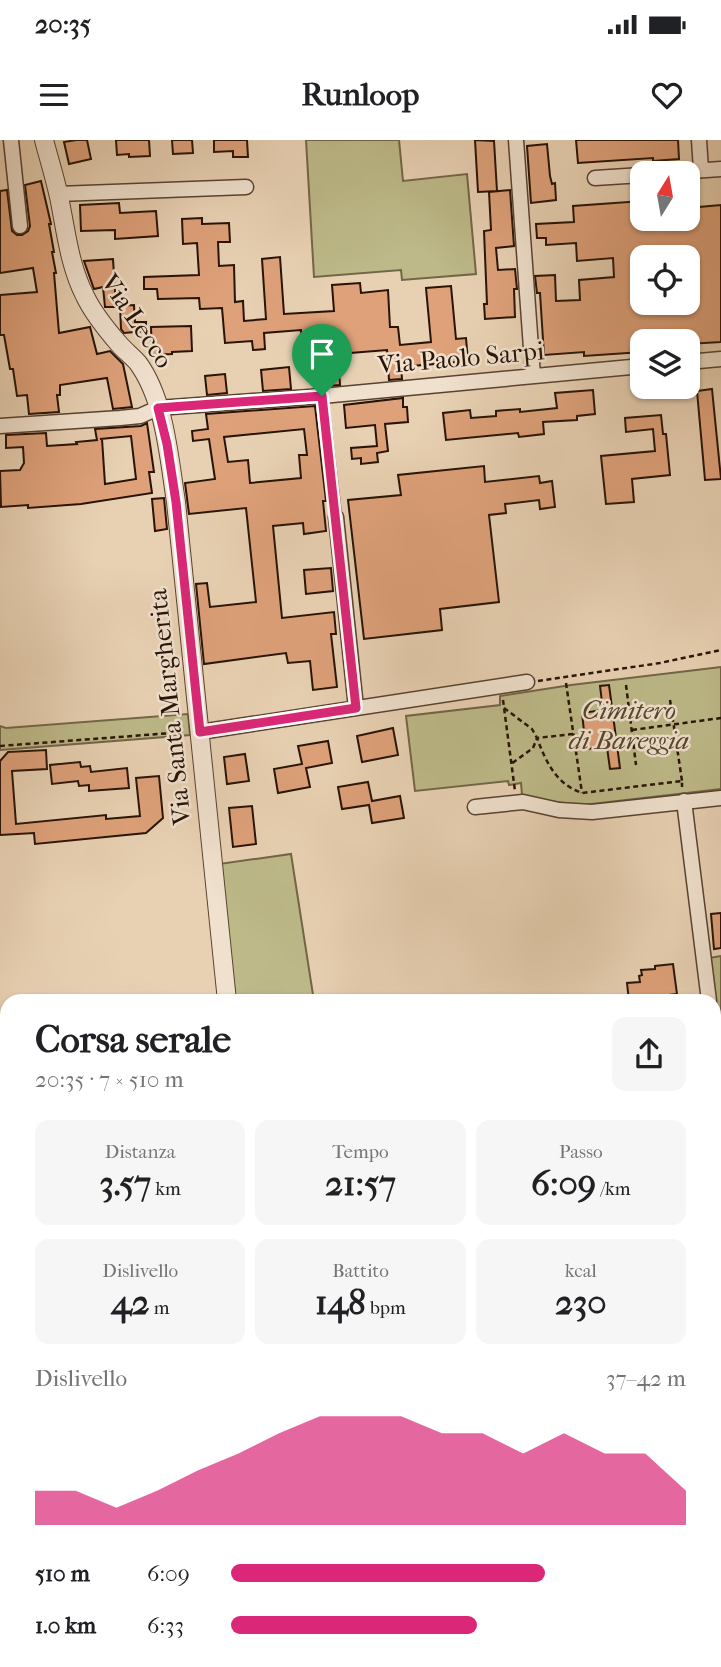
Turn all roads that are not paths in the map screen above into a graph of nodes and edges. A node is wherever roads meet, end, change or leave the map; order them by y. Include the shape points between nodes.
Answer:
1 (10, 140) edge
2 (44, 140) edge
3 (516, 140) edge
4 (699, 140) edge
5 (721, 169) edge
6 (701, 170) joint
7 (630, 176) edge
8 (595, 178) dead end
9 (246, 187) dead end
10 (58, 194) junction
11 (20, 226) dead end
12 (721, 359) edge
13 (700, 361) edge
14 (630, 367) edge
15 (533, 376) junction
16 (322, 396) junction
17 (158, 408) junction
18 (0, 425) edge
19 (336, 517) joint
20 (527, 682) road end
21 (356, 708) junction
22 (196, 732) junction
23 (721, 798) edge
24 (684, 801) junction
25 (475, 807) dead end
26 (226, 994) edge
27 (708, 994) edge

1 - 11 street
2 - 10 street, Via Lecco
3 - 15 street
4 - 6 street
5 - 6 street
7 - 8 street
9 - 10 street
10 - 17 street, Via Lecco via 72,263 85,296 137,362
12 - 13 street
14 - 15 street, Via Paolo Sarpi
15 - 16 street, Via Paolo Sarpi
16 - 17 street, Via Paolo Sarpi
16 - 19 street
17 - 18 street, Via Paolo Sarpi via 140,416
17 - 22 street, Via Santa Margherita via 176,502
19 - 21 street
20 - 21 street
21 - 22 street
22 - 26 street, Via Santa Margherita
23 - 24 street
24 - 25 street via 592,812 523,802
24 - 27 street

